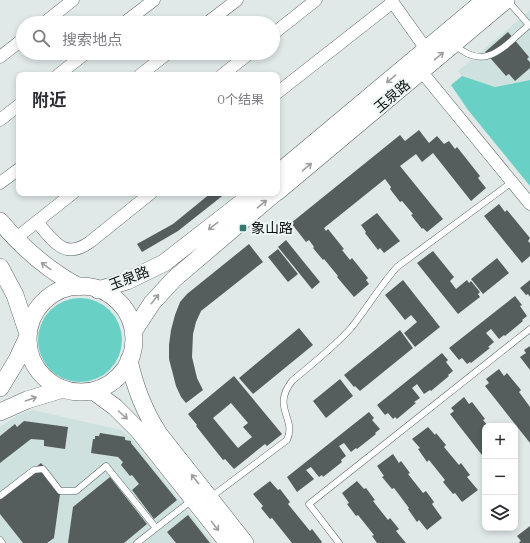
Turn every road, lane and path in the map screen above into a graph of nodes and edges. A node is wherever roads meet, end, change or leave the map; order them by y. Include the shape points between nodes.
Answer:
1 (73, 0) edge
2 (154, 0) edge
3 (237, 0) edge
4 (316, 0) edge
5 (485, 0) edge
6 (507, 0) edge
7 (392, 1) edge
8 (53, 16) edge
9 (133, 16) edge
10 (216, 16) edge
11 (529, 25) edge
12 (280, 28) edge
13 (16, 44) edge
14 (453, 44) junction
15 (426, 49) junction
16 (0, 57) edge
17 (77, 60) edge
18 (159, 60) edge
19 (241, 60) edge
20 (421, 71) junction
21 (62, 72) edge
22 (144, 72) edge
23 (226, 72) edge
24 (280, 92) edge
25 (16, 107) edge
26 (0, 120) edge
27 (16, 171) edge
28 (280, 171) edge
29 (512, 182) junction
30 (0, 183) edge
31 (280, 189) edge
32 (69, 196) edge
33 (148, 196) edge
34 (250, 196) edge
35 (271, 196) edge
36 (530, 204) edge
37 (0, 221) edge
38 (37, 222) junction
39 (15, 239) junction
40 (0, 267) edge
41 (79, 287) junction
42 (98, 290) junction
43 (530, 329) edge
44 (133, 332) junction
45 (28, 334) junction
46 (129, 360) junction
47 (0, 388) edge
48 (63, 389) junction
49 (93, 391) junction
50 (0, 412) edge
51 (0, 496) edge
52 (202, 499) junction
53 (156, 528) junction
54 (0, 540) edge
55 (2, 543) edge
56 (137, 543) edge
57 (228, 543) edge
58 (245, 543) edge
59 (339, 543) edge

1 - 8 street
2 - 9 street
3 - 10 street
4 - 12 street
5 - 15 main road, 玉泉路
6 - 11 lane
6 - 14 main road, 玉泉路
7 - 15 street
7 - 24 street
11 - 14 lane via 495,54 489,56 470,55
13 - 16 street
20 -> 14 main road, 玉泉路
15 -> 28 main road, 玉泉路
17 - 21 street
18 - 22 street
19 - 23 street
20 - 29 street
31 -> 20 main road, 玉泉路
25 - 26 street
27 - 30 street
29 - 36 street
29 - 52 lane via 397,267 334,346 287,387 283,401 290,431 287,440
32 - 38 street
33 - 38 street via 90,242 78,248 59,247
34 -> 42 main road, 玉泉路 via 164,263 127,281
44 -> 35 main road, 玉泉路 via 152,303 174,279
37 - 39 main road
38 - 39 street
41 -> 39 main road via 43,264
40 - 45 main road via 15,295
41 - 42 main road
41 - 45 main road via 62,290 46,300 34,315
42 - 44 main road via 121,305 131,322
43 - 59 lane via 309,504
44 - 46 main road
45 - 47 main road via 17,360
45 - 48 main road via 30,354 34,363 46,379
46 - 49 main road via 114,380
52 -> 46 main road via 151,422 138,393
48 - 49 main road
50 -> 48 main road via 27,400
49 -> 52 main road via 115,407
51 - 53 lane via 34,470 43,469 60,491 76,491 106,466
52 - 53 lane
52 -> 57 main road
52 - 58 main road
53 - 56 lane
54 - 55 lane

